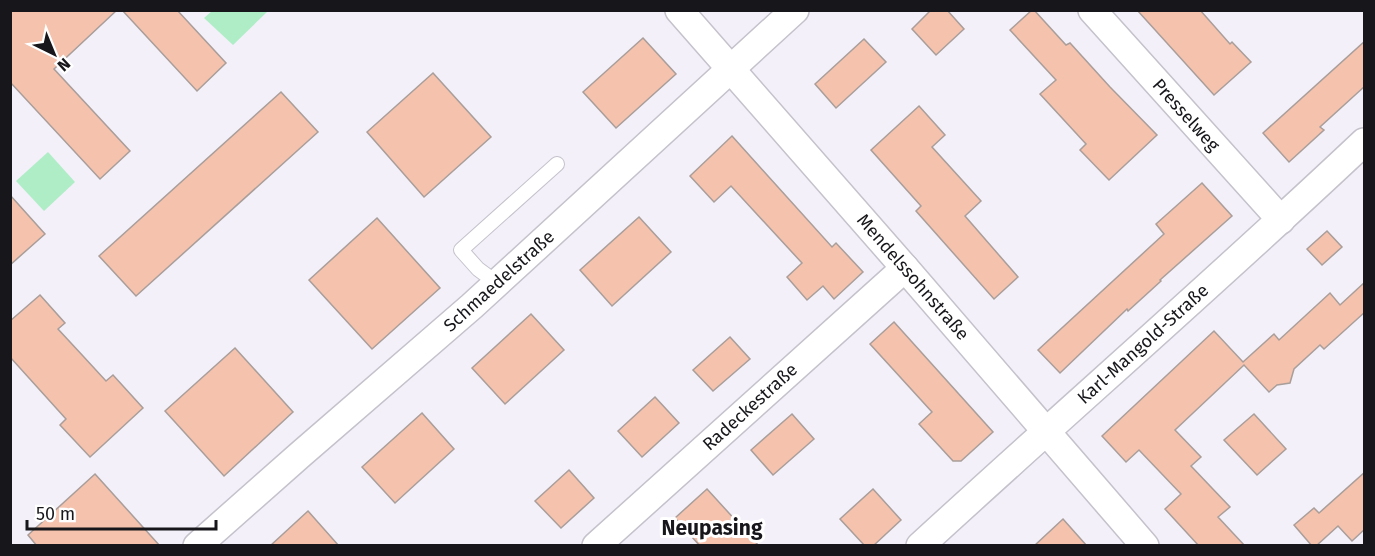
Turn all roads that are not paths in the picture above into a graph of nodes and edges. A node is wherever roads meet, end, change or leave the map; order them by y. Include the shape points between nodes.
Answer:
1 (679, 10) edge
2 (795, 10) edge
3 (1092, 10) edge
4 (729, 69) junction
5 (1365, 142) edge
6 (557, 164) dead end
7 (1281, 220) junction
8 (906, 268) junction
9 (497, 283) junction
10 (1046, 431) junction
11 (198, 546) edge
12 (596, 546) edge
13 (920, 546) edge
14 (1145, 546) edge

1 - 4 street, Mendelssohnstraße
2 - 4 street, Schmaedelstraße
3 - 7 street, Presselweg
4 - 8 street, Mendelssohnstraße
4 - 9 street, Schmaedelstraße
5 - 7 street, Karl-Mangold-Straße
6 - 9 lane via 460,250
7 - 10 street, Karl-Mangold-Straße
8 - 10 street, Mendelssohnstraße
8 - 12 street, Radeckestraße
9 - 11 street, Schmaedelstraße
10 - 13 street, Karl-Mangold-Straße
10 - 14 street, Mendelssohnstraße

